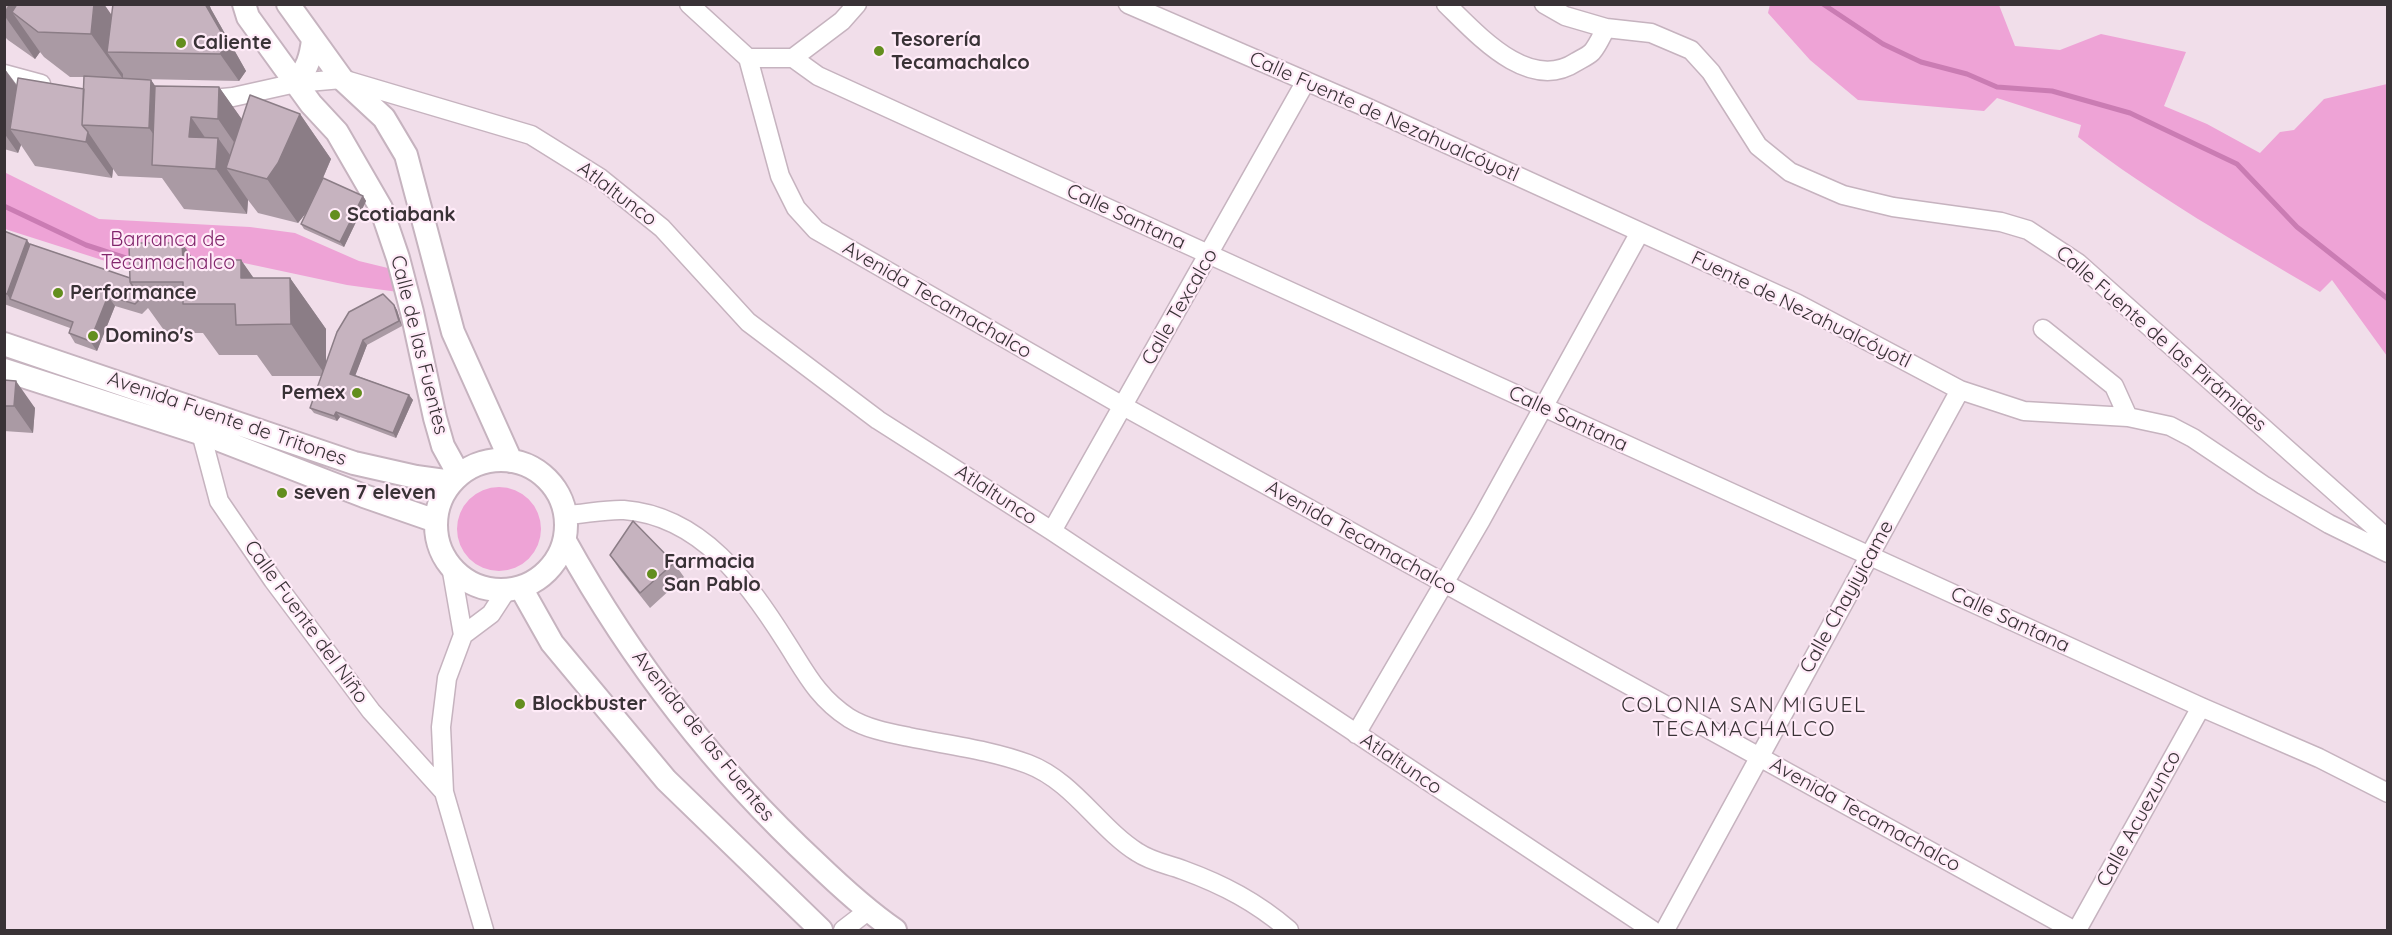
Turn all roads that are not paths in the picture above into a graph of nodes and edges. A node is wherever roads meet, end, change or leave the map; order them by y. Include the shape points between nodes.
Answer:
1 (244, 4) edge
2 (288, 4) edge
3 (689, 4) edge
4 (856, 4) edge
5 (1128, 4) edge
6 (1446, 4) edge
7 (1544, 4) edge
8 (1606, 28) junction
9 (313, 39) junction
10 (748, 58) junction
11 (794, 58) junction
12 (4, 74) edge
13 (342, 79) junction
14 (1306, 81) junction
15 (296, 84) junction
16 (60, 88) edge
17 (180, 101) edge
18 (1640, 232) junction
19 (1209, 255) junction
20 (2043, 329) dead end
21 (4, 344) edge
22 (4, 370) edge
23 (1960, 390) junction
24 (1123, 406) junction
25 (1541, 407) junction
26 (2128, 417) junction
27 (201, 434) junction
28 (511, 461) junction
29 (456, 479) junction
30 (566, 515) junction
31 (436, 521) junction
32 (1052, 531) junction
33 (2388, 539) edge
34 (565, 541) junction
35 (2388, 553) edge
36 (1869, 555) junction
37 (451, 566) junction
38 (1444, 584) junction
39 (514, 589) junction
40 (464, 634) junction
41 (2201, 707) junction
42 (1356, 734) junction
43 (1760, 757) junction
44 (444, 792) junction
45 (2388, 793) edge
46 (869, 910) junction
47 (484, 930) edge
48 (821, 930) edge
49 (843, 930) edge
50 (895, 930) edge
51 (1289, 930) edge
52 (1652, 930) edge
53 (1665, 930) edge
54 (2075, 930) edge

1 - 15 main road, Calle de las Fuentes via 248,17
2 - 9 main road, Calle de las Fuentes
3 - 10 street
4 - 11 street via 842,21
5 - 14 street, Calle Fuente de Nezahualcóyotl
6 - 8 street via 1482,38 1525,68 1545,72 1565,69 1591,52
7 - 8 street, Calle Fuente de las Pirámides via 1565,16
8 - 33 street, Calle Fuente de las Pirámides via 1651,33 1691,50 1711,72 1758,146 1790,172 1843,195 1893,207 2001,222 2050,242
9 - 13 main road, Calle de las Fuentes
9 - 15 main road via 312,56
10 - 11 street
10 - 24 street, Avenida Tecamachalco via 780,176 796,208 816,230
11 - 19 street, Calle Santana via 818,76
12 - 16 street
13 - 15 street
13 - 28 main road, Calle de las Fuentes via 384,118 406,155 453,332
13 - 32 street, Atlaltunco via 531,135 590,172 662,228 748,322 878,420
14 - 18 street, Calle Fuente de Nezahualcóyotl
14 - 19 street, Calle Texcalco
15 - 17 street via 233,97
15 - 29 main road, Calle de las Fuentes via 337,132 381,208 412,312 435,418
18 - 23 street, Fuente de Nezahualcóyotl via 1796,303
18 - 25 street
19 - 24 street, Calle Texcalco
19 - 25 street, Calle Santana
20 - 26 street via 2114,386
21 - 29 main road, Avenida Fuente de Tritones via 354,463 416,477
22 - 27 main road, Avenida Fuente de Tritones
23 - 26 street via 2024,411
23 - 36 street, Calle Chayiyicame
24 - 32 street, Calle Texcalco
24 - 38 street, Avenida Tecamachalco
25 - 36 street, Calle Santana
25 - 38 street
26 - 35 street via 2170,426 2193,438 2319,519
27 - 31 main road, Avenida Fuente de Tritones
27 - 44 street, Calle Fuente del Niño via 219,501 371,711
28 - 29 main road via 483,462
28 - 30 main road via 541,473 561,499
29 - 31 main road via 441,501
30 - 34 main road
30 - 51 street via 622,510 677,523 733,568 781,633 806,676 827,702 851,719 879,731 995,754 1030,765 1084,803 1135,851 1244,896
31 - 37 main road via 439,545
32 - 42 street, Atlaltunco
34 - 39 main road via 553,565 533,582
34 - 46 main road, Avenida de las Fuentes via 629,646 740,787 789,838
36 - 41 street, Calle Santana
36 - 43 street, Calle Chayiyicame
37 - 39 main road via 466,580 485,589
37 - 40 street
38 - 42 street
38 - 43 street, Avenida Tecamachalco
39 - 40 street via 491,614
39 - 48 main road via 552,643 666,780
40 - 44 street via 447,678 441,727
41 - 45 street, Calle Santana
41 - 54 street, Calle Acuezunco
42 - 52 street, Atlaltunco
43 - 53 street, Calle Chayiyicame
43 - 54 street, Avenida Tecamachalco
44 - 47 street
46 - 49 street
46 - 50 main road, Avenida de las Fuentes

